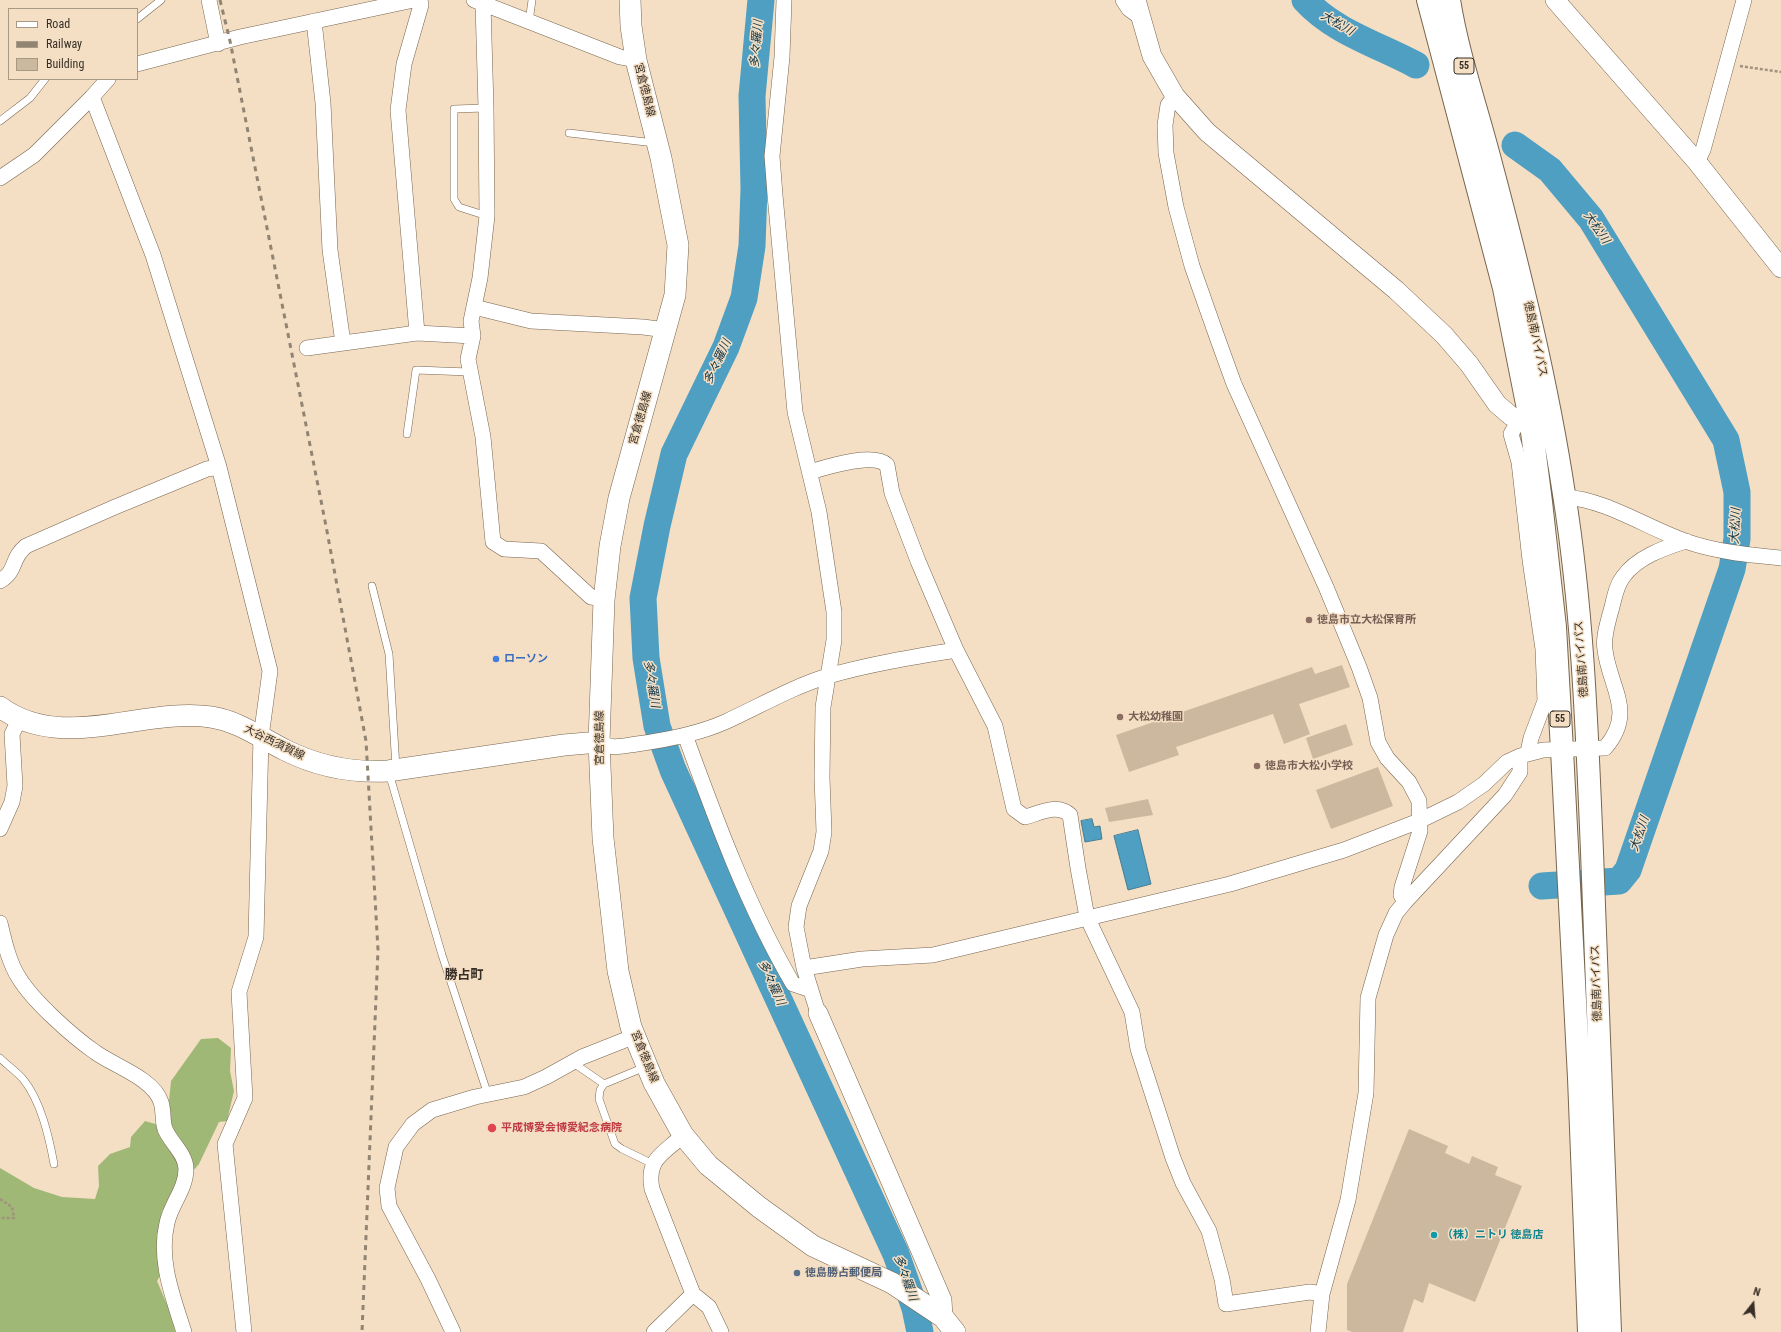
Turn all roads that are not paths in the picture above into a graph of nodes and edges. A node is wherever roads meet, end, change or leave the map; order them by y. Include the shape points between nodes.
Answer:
1 (161, 0) edge
2 (209, 0) edge
3 (414, 0) edge
4 (420, 0) edge
5 (532, 0) edge
6 (630, 0) edge
7 (784, 0) edge
8 (1123, 0) edge
9 (1428, 0) edge
10 (1448, 0) edge
11 (1556, 0) edge
12 (1744, 0) edge
13 (478, 2) edge
14 (1138, 8) edge
15 (138, 18) edge
16 (314, 21) junction
17 (529, 22) junction
18 (218, 44) junction
19 (636, 60) junction
20 (138, 64) edge
21 (44, 80) edge
22 (107, 80) edge
23 (1176, 96) junction
24 (92, 98) junction
25 (486, 108) junction
26 (0, 121) edge
27 (569, 133) dead end
28 (656, 139) junction
29 (1697, 162) junction
30 (0, 178) edge
31 (487, 216) junction
32 (1781, 268) edge
33 (474, 307) junction
34 (666, 330) junction
35 (417, 333) junction
36 (473, 336) junction
37 (343, 343) junction
38 (307, 348) dead end
39 (469, 372) junction
40 (1525, 422) junction
41 (1553, 426) junction
42 (407, 434) dead end
43 (219, 467) junction
44 (810, 472) junction
45 (1565, 497) junction
46 (1686, 541) junction
47 (1781, 558) edge
48 (0, 581) edge
49 (372, 586) dead end
50 (604, 600) junction
51 (956, 650) junction
52 (827, 676) junction
53 (0, 707) edge
54 (11, 729) edge
55 (681, 735) junction
56 (261, 737) junction
57 (599, 742) junction
58 (1562, 750) junction
59 (1588, 750) junction
60 (1524, 754) junction
61 (392, 771) junction
62 (1419, 821) junction
63 (0, 829) edge
64 (1405, 902) junction
65 (1087, 917) junction
66 (0, 923) edge
67 (804, 968) junction
68 (811, 990) junction
69 (818, 1013) joint
70 (635, 1036) junction
71 (0, 1058) edge
72 (572, 1062) junction
73 (647, 1066) junction
74 (604, 1084) junction
75 (488, 1094) junction
76 (683, 1135) junction
77 (54, 1164) dead end
78 (653, 1164) junction
79 (693, 1294) junction
80 (1322, 1294) junction
81 (943, 1319) edge
82 (184, 1332) edge
83 (244, 1332) edge
84 (452, 1332) edge
85 (654, 1332) edge
86 (720, 1332) edge
87 (1318, 1332) edge
88 (1589, 1332) edge
89 (1610, 1332) edge

1 - 15 lane
2 - 18 street
3 - 16 street
4 - 35 street via 421,5 404,64 398,110
5 - 17 lane
6 - 19 main road, 宮倉徳島線
7 - 44 street via 782,57 772,156 795,412
8 - 14 street via 1130,9
9 - 40 highway, 徳島南バイパス / 55 via 1504,288
10 - 41 highway, 徳島南バイパス / 55 via 1455,35 1483,130 1522,282
11 - 29 street
12 - 29 street via 1703,150
13 - 17 street
13 - 25 street
14 - 23 street via 1152,56
16 - 18 street
16 - 37 street via 323,103 330,250
17 - 19 street via 620,57
18 - 20 street
19 - 28 main road, 宮倉徳島線
21 - 26 lane via 30,98
22 - 24 street
23 - 40 street via 1207,132 1396,290 1444,335 1469,364 1497,404 1511,416
23 - 62 street via 1168,105 1165,125 1166,153 1176,207 1195,273 1234,384 1326,587 1359,667 1370,698 1378,742 1387,758 1414,791 1419,802
24 - 30 street via 34,155
24 - 43 street via 153,255
25 - 31 street
25 - 31 lane via 454,108 454,199 459,207
27 - 28 lane via 646,142
28 - 34 main road, 宮倉徳島線 via 678,245 675,295
29 - 32 street
31 - 33 street
33 - 34 street via 531,321
33 - 36 street via 471,321
34 - 50 main road, 宮倉徳島線 via 618,498
35 - 36 street
35 - 37 street
36 - 39 street via 468,360
37 - 38 street
39 - 42 lane via 416,370
39 - 50 street via 483,437 493,542 504,549 541,551 591,597
40 - 41 street
40 - 58 highway, 徳島南バイパス / 55 via 1554,627
40 - 60 street via 1511,434 1519,462 1543,649 1545,701
41 - 45 highway, 徳島南バイパス / 55
43 - 48 street via 207,469 26,546 17,553 8,576
43 - 56 street via 270,671
44 - 51 street via 843,463 873,460 887,465 892,493 901,519
44 - 52 street via 834,612 834,640
45 - 46 street via 1592,501
45 - 59 highway, 徳島南バイパス / 55 via 1581,624
46 - 47 street via 1735,552
46 - 59 street via 1668,546 1646,557 1623,576 1618,586 1605,636 1605,650 1620,708 1620,723 1615,737 1605,748
49 - 61 lane via 389,654
50 - 57 main road, 宮倉徳島線
51 - 52 street
51 - 65 street via 995,726 1014,809 1025,817 1056,808 1065,810 1070,815
52 - 55 street via 798,686 723,722
52 - 67 street via 823,707 824,832 821,851 799,906 796,927
53 - 54 main road, 大谷西須賀線
54 - 56 main road, 大谷西須賀線 via 39,725 71,728 177,717 210,717 235,723
54 - 63 street via 15,786 12,802
55 - 57 street via 609,748
55 - 68 street via 716,822 771,945 793,984
56 - 61 main road, 大谷西須賀線 via 317,763 346,770
56 - 83 street via 256,937 240,992 245,1098 225,1144
57 - 61 main road, 大谷西須賀線
57 - 70 main road, 宮倉徳島線 via 603,838 618,971
58 - 59 street
58 - 60 street
58 - 88 highway, 徳島南バイパス / 55
59 - 89 highway, 徳島南バイパス / 55
60 - 62 street via 1507,762 1484,784 1458,802
60 - 64 street via 1520,772 1505,795
61 - 75 lane via 442,955
62 - 64 street via 1420,831 1416,847 1402,887 1401,895
62 - 65 street via 1344,850 1230,884
64 - 80 street via 1386,935 1368,998 1366,1093 1348,1200
65 - 67 street via 933,955 862,959
65 - 80 street via 1132,1012 1138,1049 1173,1158 1209,1231 1226,1304 1310,1292
66 - 82 street via 18,977 36,998 72,1034 95,1052 154,1090 161,1103 165,1130 180,1152 186,1168 182,1190 167,1221 163,1246 167,1275
67 - 68 street
68 - 69 street
69 - 81 street via 942,1300
70 - 72 street
70 - 73 main road, 宮倉徳島線
71 - 77 lane via 23,1079 31,1092 48,1135
72 - 74 lane
72 - 75 street via 524,1087
73 - 74 lane
73 - 76 main road, 宮倉徳島線
74 - 78 lane via 599,1099 615,1144
75 - 84 street via 432,1110 412,1124 396,1147 388,1181 389,1206 428,1279
76 - 78 street
76 - 81 main road, 宮倉徳島線 via 708,1165 759,1207 813,1246 892,1283
78 - 79 street via 649,1175 652,1189
79 - 85 street
79 - 86 street via 708,1307
80 - 87 street

